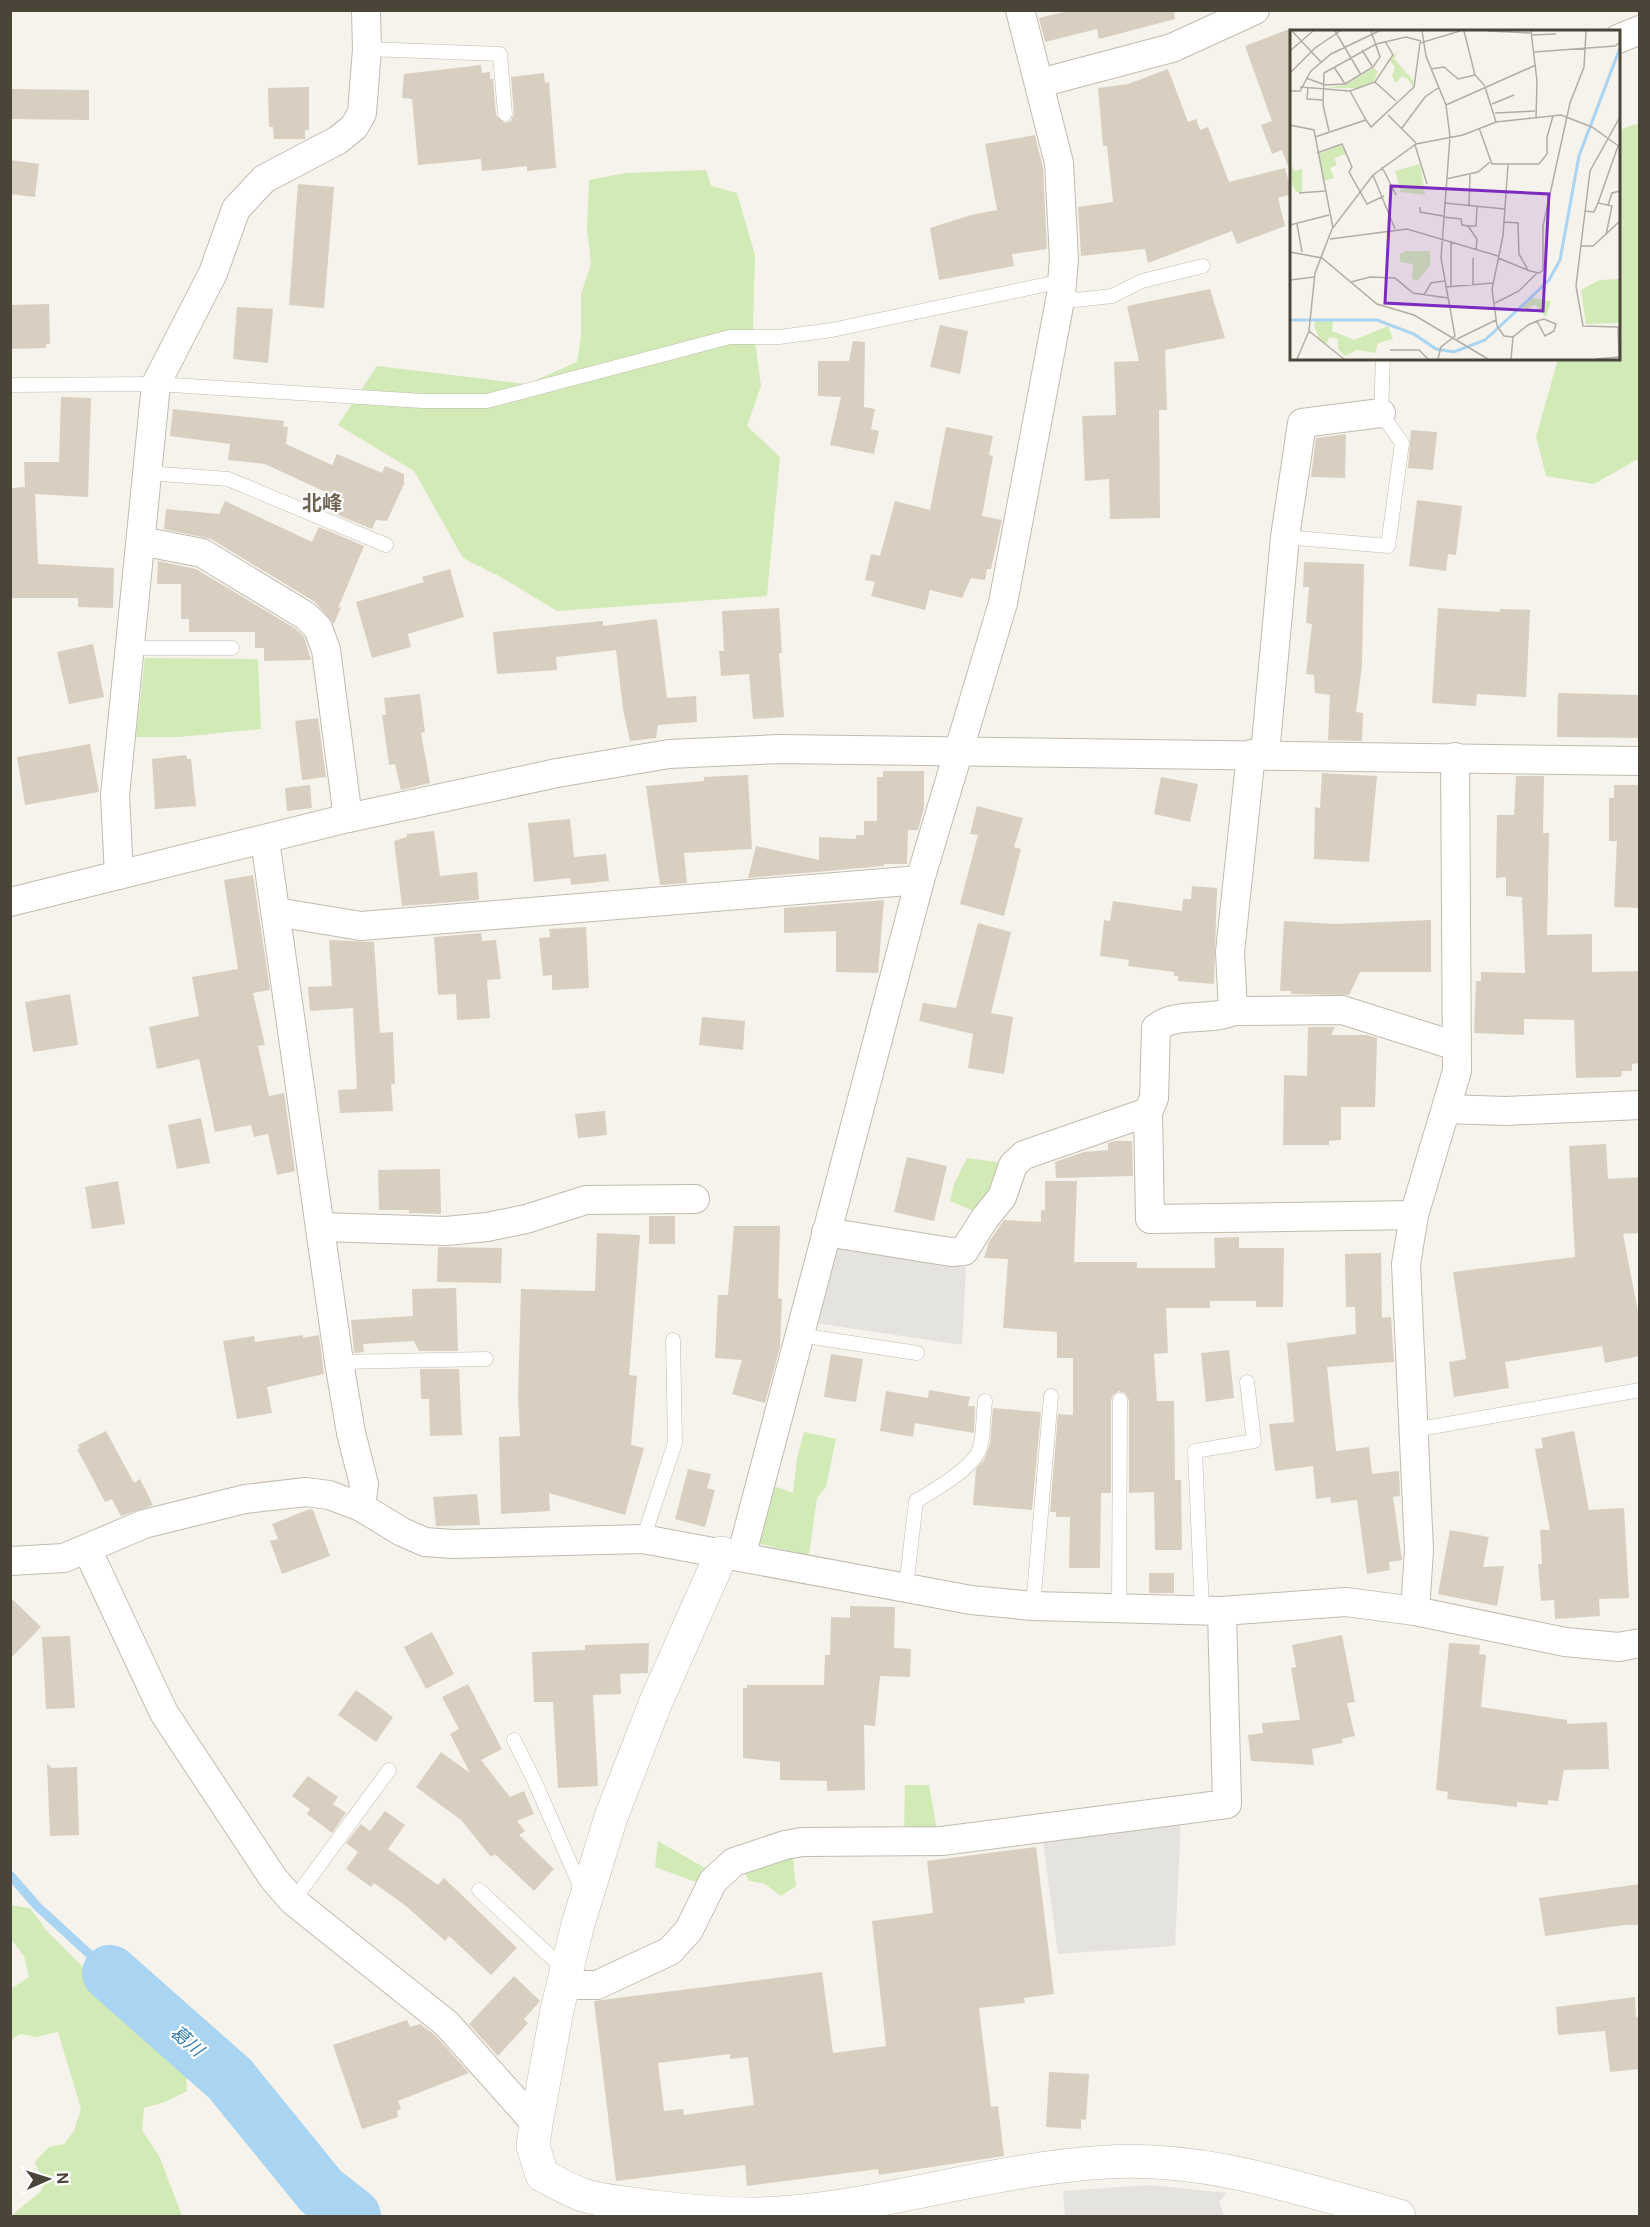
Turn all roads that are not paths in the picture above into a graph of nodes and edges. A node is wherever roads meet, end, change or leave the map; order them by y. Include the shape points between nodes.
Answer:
1 (366, 10) edge
2 (1020, 10) edge
3 (1255, 10) edge
4 (1640, 30) edge
5 (1620, 38) edge
6 (367, 49) junction
7 (1040, 83) junction
8 (505, 114) dead end
9 (1203, 266) dead end
10 (1061, 288) junction
11 (1383, 360) edge
12 (156, 384) junction
13 (10, 385) edge
14 (1381, 413) junction
15 (147, 473) junction
16 (1285, 537) junction
17 (141, 541) junction
18 (386, 545) dead end
19 (131, 648) junction
20 (232, 648) dead end
21 (959, 752) junction
22 (1258, 754) junction
23 (1455, 758) junction
24 (1640, 761) edge
25 (348, 818) junction
26 (265, 840) junction
27 (119, 875) junction
28 (920, 880) junction
29 (10, 902) edge
30 (276, 912) junction
31 (1233, 1011) junction
32 (1456, 1046) junction
33 (1640, 1105) edge
34 (1448, 1109) junction
35 (1148, 1112) junction
36 (694, 1198) dead end
37 (1414, 1215) junction
38 (321, 1227) junction
39 (826, 1232) junction
40 (799, 1335) junction
41 (673, 1340) dead end
42 (917, 1353) dead end
43 (486, 1359) dead end
44 (339, 1362) junction
45 (1247, 1382) dead end
46 (1640, 1390) edge
47 (1051, 1396) dead end
48 (1120, 1400) dead end
49 (985, 1401) dead end
50 (1414, 1430) junction
51 (361, 1507) junction
52 (643, 1539) junction
53 (87, 1549) junction
54 (732, 1555) junction
55 (10, 1561) edge
56 (906, 1587) junction
57 (1033, 1606) junction
58 (1119, 1608) junction
59 (1212, 1610) junction
60 (1415, 1611) junction
61 (1640, 1643) edge
62 (514, 1740) dead end
63 (389, 1770) dead end
64 (479, 1890) dead end
65 (586, 1899) junction
66 (292, 1901) junction
67 (565, 1978) junction
68 (536, 2124) junction
69 (1399, 2217) edge

1 - 6 street
2 - 7 street
3 - 7 street via 1172,48
4 - 5 street
6 - 8 lane via 500,54
6 - 12 street via 362,113 358,120 338,140 264,179 236,209 213,273
7 - 10 street via 1059,163 1064,259
9 - 10 lane via 1142,281 1112,296 1076,300
10 - 12 lane via 832,330 778,337 730,337 487,401 423,401
10 - 21 street via 1003,603
11 - 14 lane
12 - 13 lane
12 - 15 street
14 - 16 street via 1302,423
14 - 16 lane via 1402,443 1389,546
15 - 17 street
15 - 18 lane via 228,479
16 - 22 street
17 - 19 street
17 - 25 street via 202,553 306,616 318,628 326,650
19 - 20 lane
19 - 27 street via 115,795
21 - 22 street
21 - 25 street via 780,749 669,754 558,773
21 - 28 street
22 - 23 street
22 - 31 street via 1230,952
23 - 24 street
23 - 32 street
25 - 26 street
26 - 27 street
26 - 30 street
27 - 29 street
28 - 30 street via 361,926
28 - 39 street
30 - 38 street
31 - 32 street via 1342,1010
31 - 35 street via 1219,1017 1165,1020 1156,1028 1154,1098
32 - 34 street via 1457,1071
33 - 34 street via 1506,1111
34 - 37 street
35 - 37 street via 1150,1219
35 - 39 street via 1024,1155 1013,1165 1002,1197 964,1251
36 - 38 street via 585,1200 526,1219 456,1230
37 - 50 street via 1407,1264
38 - 44 street
39 - 40 street
40 - 42 lane
40 - 54 street
41 - 52 lane via 675,1443
43 - 44 lane
44 - 51 street via 364,1484
45 - 59 lane via 1254,1441 1195,1451
46 - 50 lane
47 - 57 lane
48 - 58 lane
49 - 56 lane via 980,1450 941,1487 916,1501
50 - 60 street via 1419,1550
51 - 52 street via 425,1542
51 - 53 street via 329,1495 306,1492 245,1499 144,1524
52 - 54 street
53 - 55 street via 64,1558
53 - 66 street via 164,1713
54 - 56 street
54 - 65 street via 647,1725 611,1817
56 - 57 street via 971,1600
57 - 58 street
58 - 59 street
59 - 60 street via 1346,1602
59 - 67 street via 1227,1804 942,1841 785,1845 734,1862 713,1881 689,1930 670,1951 597,1985
60 - 61 street via 1565,1642 1619,1647
62 - 65 lane
63 - 66 lane
64 - 67 lane
65 - 67 street
66 - 68 street via 447,2024
67 - 68 street
68 - 69 street via 533,2146 542,2175 583,2195 671,2209 780,2213 1057,2167 1154,2162 1198,2165 1246,2175

